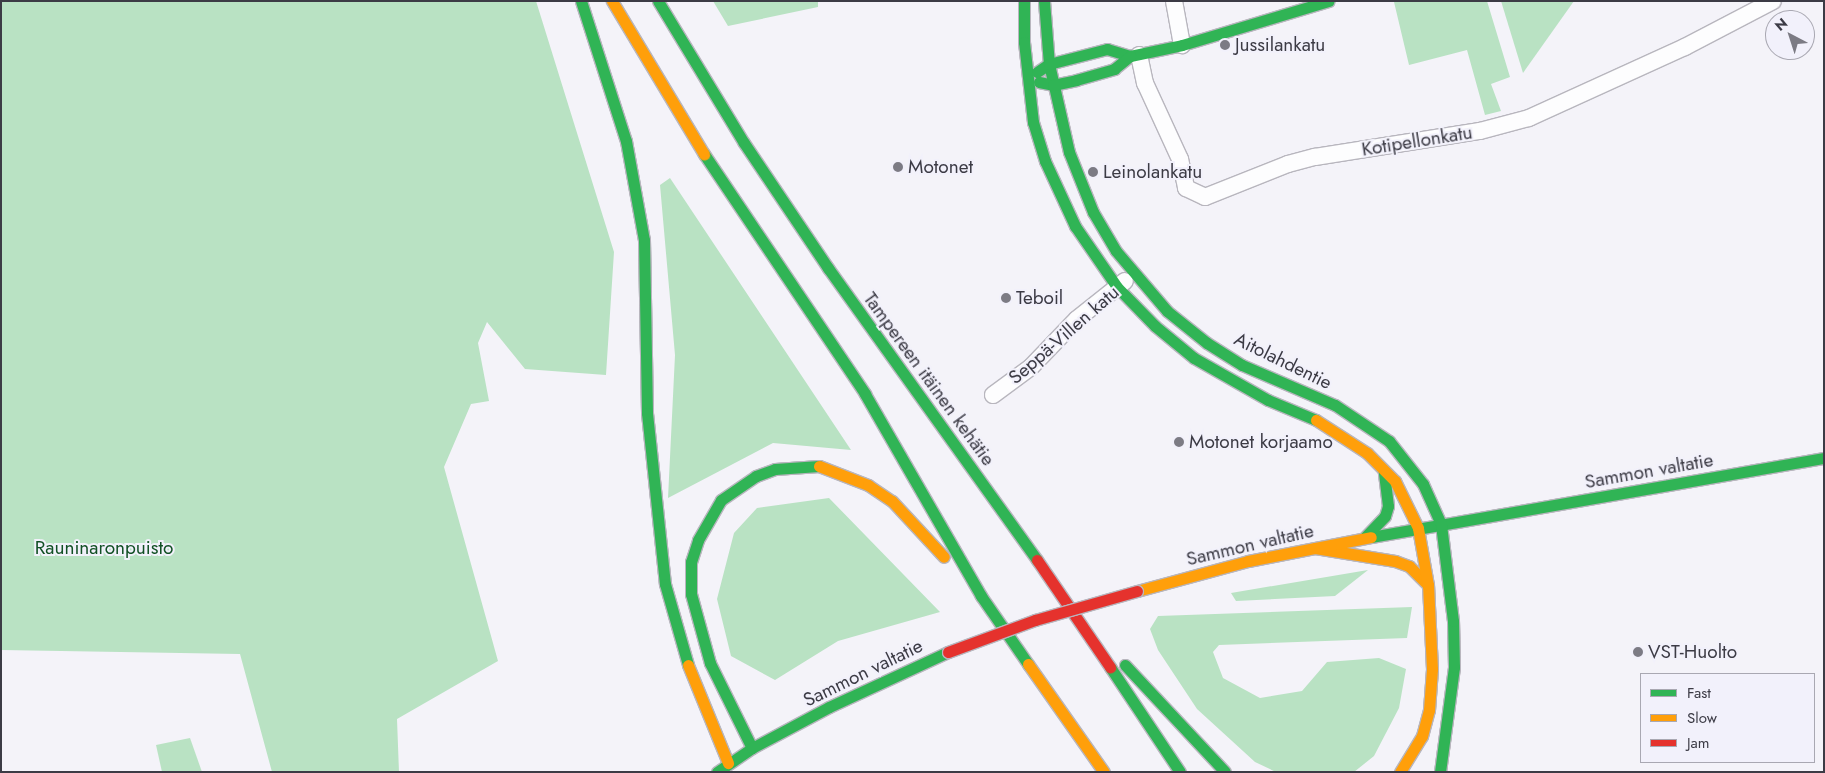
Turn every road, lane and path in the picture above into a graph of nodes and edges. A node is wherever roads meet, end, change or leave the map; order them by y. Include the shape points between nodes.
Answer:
1 (582, 1) edge
2 (612, 1) edge
3 (658, 1) edge
4 (1024, 1) edge
5 (1044, 1) edge
6 (1174, 1) edge
7 (1329, 1) edge
8 (1773, 1) edge
9 (1182, 44) junction
10 (1135, 55) junction
11 (1049, 64) junction
12 (1027, 79) junction
13 (1053, 85) junction
14 (1134, 274) junction
15 (1117, 287) junction
16 (993, 395) dead end
17 (1824, 458) edge
18 (1382, 468) junction
19 (1441, 524) junction
20 (1418, 528) junction
21 (1364, 538) junction
22 (1315, 548) junction
23 (1428, 586) junction
24 (981, 596) junction
25 (1069, 605) junction
26 (752, 748) junction
27 (728, 763) junction
28 (717, 772) edge
29 (1104, 772) edge
30 (1180, 772) edge
31 (1225, 772) edge
32 (1400, 772) edge
33 (1440, 772) edge

1 - 27 main road via 626,141 644,240 647,413 665,584 695,688
2 - 24 main road via 708,161 865,394
3 - 25 main road, Tampereen itäinen kehätie via 744,143 828,268
4 - 12 main road, Aitolahdentie
5 - 11 main road, Aitolahdentie
6 - 9 street
7 - 9 main road
8 - 10 street, Kotipellonkatu via 1685,47 1529,118 1480,131 1316,157 1288,164 1204,196 1186,188 1180,159
9 - 10 main road
10 - 11 main road via 1107,49
10 - 13 main road via 1114,69
11 - 12 main road
11 - 13 main road, Aitolahdentie
12 - 13 main road
12 - 15 main road, Aitolahdentie via 1033,122 1058,191 1075,226
13 - 14 main road, Aitolahdentie via 1070,152 1089,203 1116,252
14 - 15 street, Seppä-Villen katu
14 - 19 main road, Aitolahdentie via 1167,311 1242,365 1335,405 1372,428 1406,460 1434,504
15 - 16 street, Seppä-Villen katu via 1077,319 1031,367
15 - 18 main road, Aitolahdentie via 1155,326 1194,358 1259,395 1325,424
17 - 19 main road, Sammon valtatie
18 - 20 main road, Aitolahdentie via 1403,495
18 - 21 main road via 1388,506 1385,516
19 - 20 main road, Sammon valtatie
19 - 33 main road, Aitolahdentie via 1453,621 1454,667
20 - 21 main road, Sammon valtatie
20 - 23 main road, Aitolahdentie
21 - 22 main road, Sammon valtatie
22 - 23 main road via 1396,560 1409,566
22 - 26 main road, Sammon valtatie, bridge via 1248,561 1035,620 948,652 862,690
23 - 32 main road, Aitolahdentie via 1432,669 1428,710 1422,736
24 - 26 main road via 906,514 868,485 843,472 822,466 798,466 756,476 737,487 721,500 698,540 692,562 691,594 710,663
24 - 29 main road
25 - 30 main road, Tampereen itäinen kehätie
25 - 31 main road
26 - 27 main road, Sammon valtatie
27 - 28 main road, Sammon valtatie

